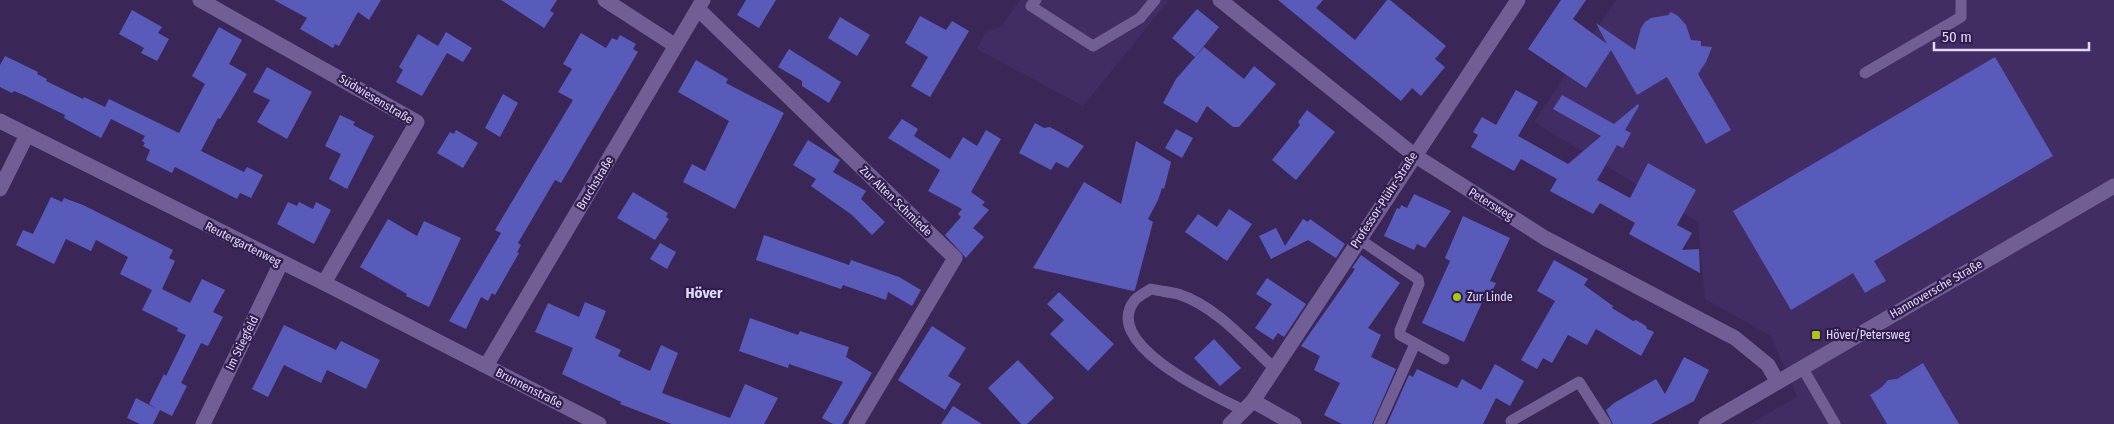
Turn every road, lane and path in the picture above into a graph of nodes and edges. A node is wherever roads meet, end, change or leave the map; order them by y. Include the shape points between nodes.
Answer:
1 (200, 0) edge
2 (605, 0) edge
3 (1036, 0) edge
4 (1155, 0) edge
5 (1220, 0) edge
6 (1518, 0) edge
7 (1962, 0) edge
8 (701, 5) edge
9 (676, 46) junction
10 (1864, 73) dead end
11 (0, 121) edge
12 (27, 135) junction
13 (1414, 155) junction
14 (2114, 186) edge
15 (0, 189) edge
16 (1359, 238) junction
17 (281, 263) junction
18 (324, 283) junction
19 (1415, 344) junction
20 (1444, 358) dead end
21 (486, 366) junction
22 (1802, 367) junction
23 (1274, 368) junction
24 (1777, 381) junction
25 (1248, 405) junction
26 (1512, 421) dead end
27 (203, 424) edge
28 (599, 424) edge
29 (856, 424) edge
30 (1230, 424) edge
31 (1294, 424) edge
32 (1378, 424) edge
33 (1606, 424) edge
34 (1706, 424) edge
35 (1835, 424) edge

1 - 18 street, Südwiesenstraße via 417,122
2 - 9 street
3 - 4 lane via 1031,6 1093,46 1140,18
5 - 13 street, Petersweg
6 - 13 street, Professor-Plühr-Straße
7 - 10 lane via 1961,17
8 - 9 street, Bruchstraße
8 - 29 street, Zur Alten Schmiede via 955,258
9 - 21 street, Bruchstraße
11 - 12 street, Reutergartenweg
12 - 15 street
12 - 17 street, Reutergartenweg
13 - 16 street, Professor-Plühr-Straße
13 - 24 street, Petersweg via 1545,238 1735,338 1768,365
14 - 22 street, Hannoversche Straße
16 - 19 lane via 1418,279 1419,284 1400,330 1403,338
16 - 23 street, Professor-Plühr-Straße
17 - 18 street, Reutergartenweg
17 - 27 street, Im Stiegfeld
18 - 21 street, Reutergartenweg
19 - 20 lane
19 - 32 lane
21 - 28 street, Brunnenstraße
22 - 24 street, Hannoversche Straße
22 - 35 lane
23 - 25 street, Professor-Plühr-Straße
23 - 25 lane via 1230,326 1200,304 1151,289 1135,300 1128,317 1134,337 1156,360 1174,373
24 - 34 street, Hannoversche Straße
25 - 30 street, Professor-Plühr-Straße
25 - 31 street
26 - 33 lane via 1579,382

